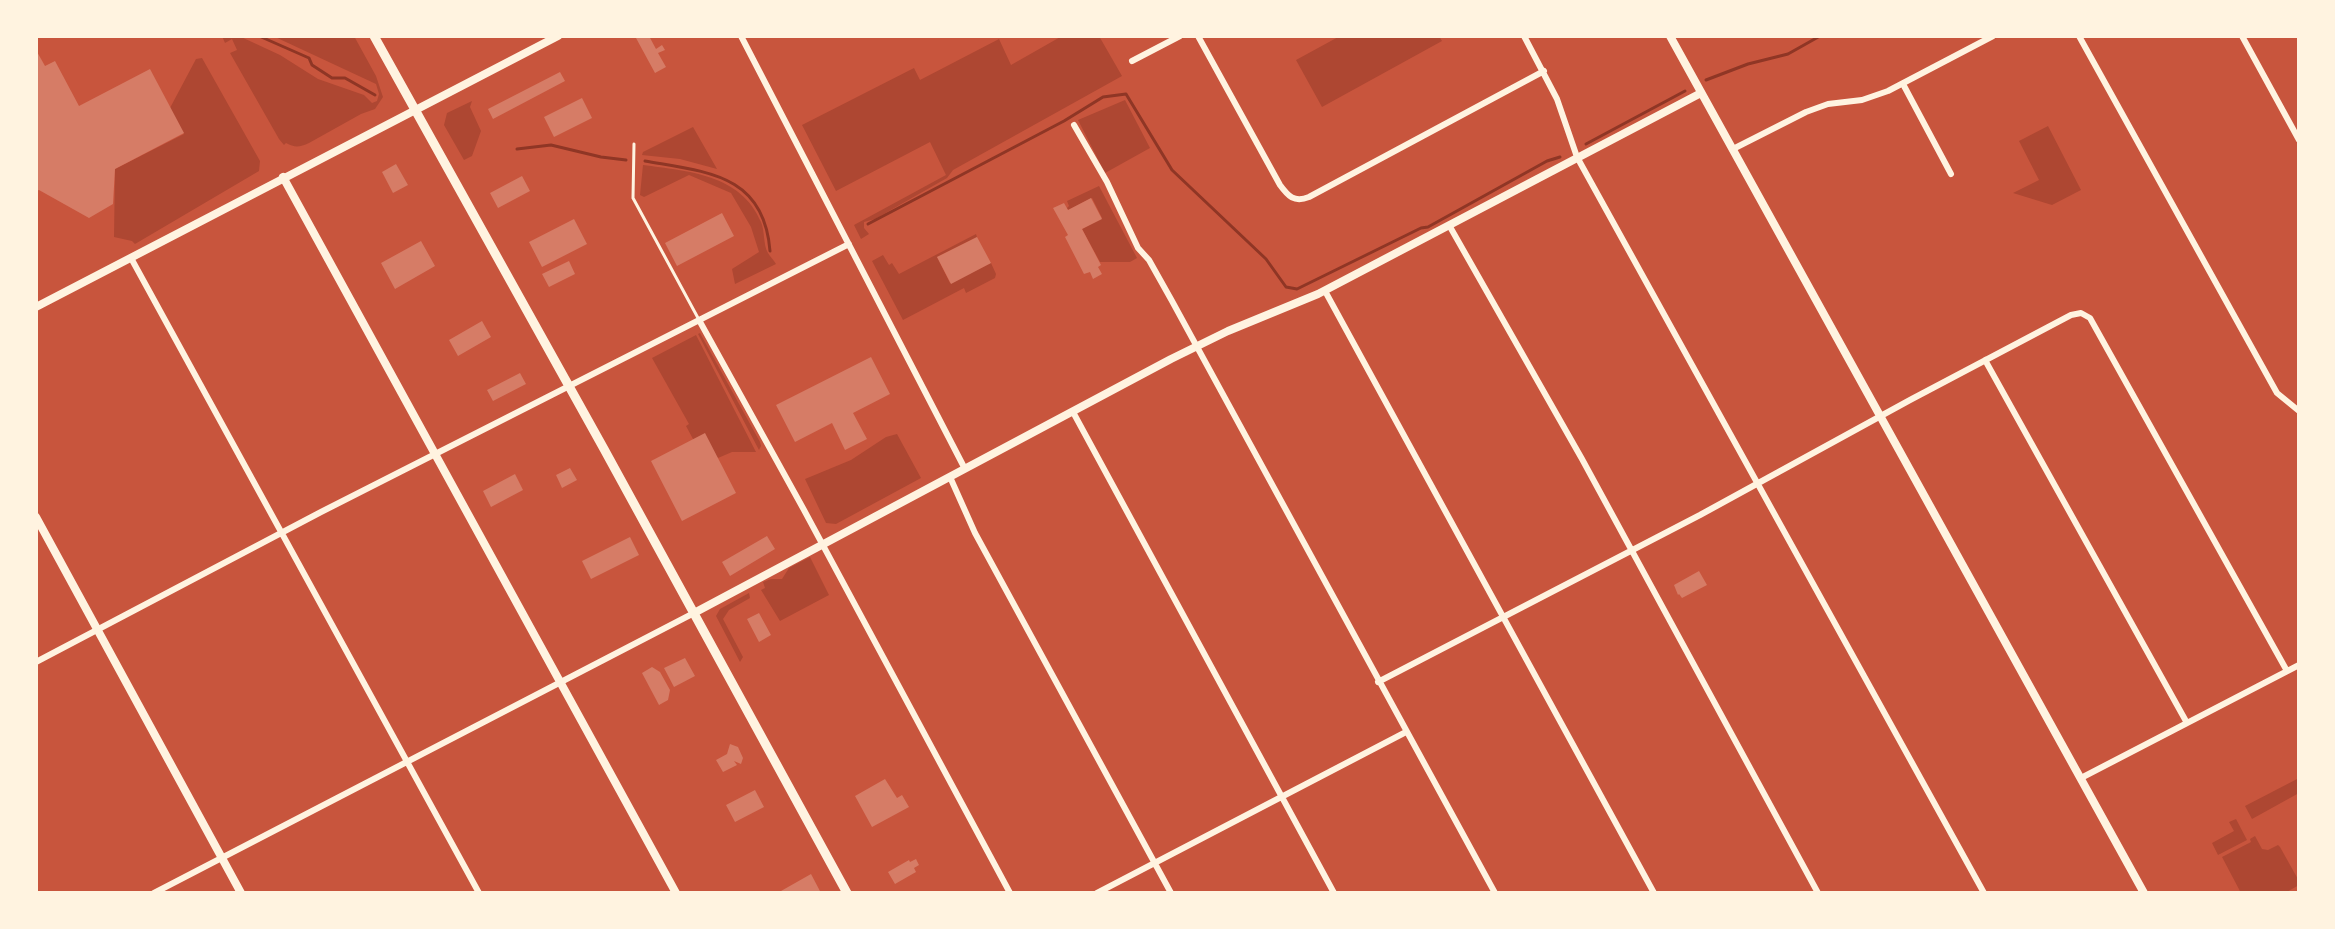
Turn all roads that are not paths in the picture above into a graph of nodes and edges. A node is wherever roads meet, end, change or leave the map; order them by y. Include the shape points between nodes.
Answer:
1 (374, 36) edge
2 (558, 36) edge
3 (741, 36) edge
4 (1180, 36) edge
5 (1198, 36) edge
6 (1524, 36) edge
7 (1670, 36) edge
8 (1993, 36) edge
9 (2079, 36) edge
10 (2242, 36) edge
11 (1132, 62) dead end
12 (1544, 71) junction
13 (1903, 84) junction
14 (1701, 93) junction
15 (415, 110) junction
16 (1074, 125) dead end
17 (2299, 140) edge
18 (634, 144) dead end
19 (1733, 149) junction
20 (1577, 157) junction
21 (1951, 174) dead end
22 (283, 177) junction
23 (1449, 225) junction
24 (849, 244) junction
25 (130, 258) junction
26 (1325, 291) junction
27 (36, 307) edge
28 (699, 320) junction
29 (1197, 346) junction
30 (1985, 360) junction
31 (568, 387) junction
32 (2299, 411) edge
33 (1073, 412) junction
34 (1881, 416) junction
35 (435, 454) junction
36 (966, 469) junction
37 (950, 477) junction
38 (1757, 483) junction
39 (36, 517) edge
40 (280, 534) junction
41 (823, 545) junction
42 (1632, 550) junction
43 (694, 613) junction
44 (1502, 616) junction
45 (98, 629) junction
46 (36, 662) edge
47 (2299, 665) edge
48 (2287, 671) junction
49 (559, 682) junction
50 (1378, 682) junction
51 (2187, 723) junction
52 (1406, 732) junction
53 (405, 761) junction
54 (2081, 778) junction
55 (1282, 797) junction
56 (222, 858) junction
57 (1154, 863) junction
58 (154, 893) edge
59 (242, 893) edge
60 (479, 893) edge
61 (676, 893) edge
62 (847, 893) edge
63 (1010, 893) edge
64 (1097, 893) edge
65 (1171, 893) edge
66 (1335, 893) edge
67 (1495, 893) edge
68 (1654, 893) edge
69 (1818, 893) edge
70 (1984, 893) edge
71 (2144, 893) edge

1 - 15 main road
2 - 15 main road
3 - 24 street
4 - 11 street
5 - 12 street via 1280,185 1295,199 1309,197
6 - 12 street
7 - 14 street
8 - 13 street
9 - 32 street via 2277,393
10 - 17 street
12 - 20 street
13 - 19 street via 1862,100 1828,104 1806,112
13 - 21 street
14 - 19 street
14 - 20 street
15 - 22 main road
15 - 31 main road
16 - 29 street via 1138,248 1149,260
18 - 28 lane via 633,198
19 - 34 street
20 - 23 street
20 - 38 street
22 - 25 main road
22 - 35 street
23 - 26 street
23 - 42 street
24 - 28 street
24 - 36 street
25 - 27 main road
25 - 40 street
26 - 29 street
26 - 44 street
28 - 31 street
28 - 41 street
29 - 33 street
29 - 50 street
30 - 34 street
30 - 48 street via 2071,315 2084,313 2090,318
30 - 51 street
31 - 35 street
31 - 43 main road
33 - 36 street
33 - 55 street
34 - 38 street
34 - 54 street
35 - 40 street
35 - 49 street
36 - 37 street
37 - 41 street
37 - 57 street via 977,538
38 - 42 street
38 - 70 street
39 - 45 street
40 - 45 street
40 - 53 street
41 - 43 street
41 - 63 street
42 - 44 street
42 - 69 street
43 - 49 street
43 - 62 main road
44 - 50 street
44 - 68 street
45 - 46 street
45 - 56 street
47 - 48 street
48 - 51 street
49 - 53 street
49 - 61 street
50 - 52 street
51 - 54 street
52 - 55 street
52 - 67 street
53 - 56 street
53 - 60 street
54 - 71 street
55 - 57 street
55 - 66 street
56 - 58 street
56 - 59 street
57 - 64 street
57 - 65 street

